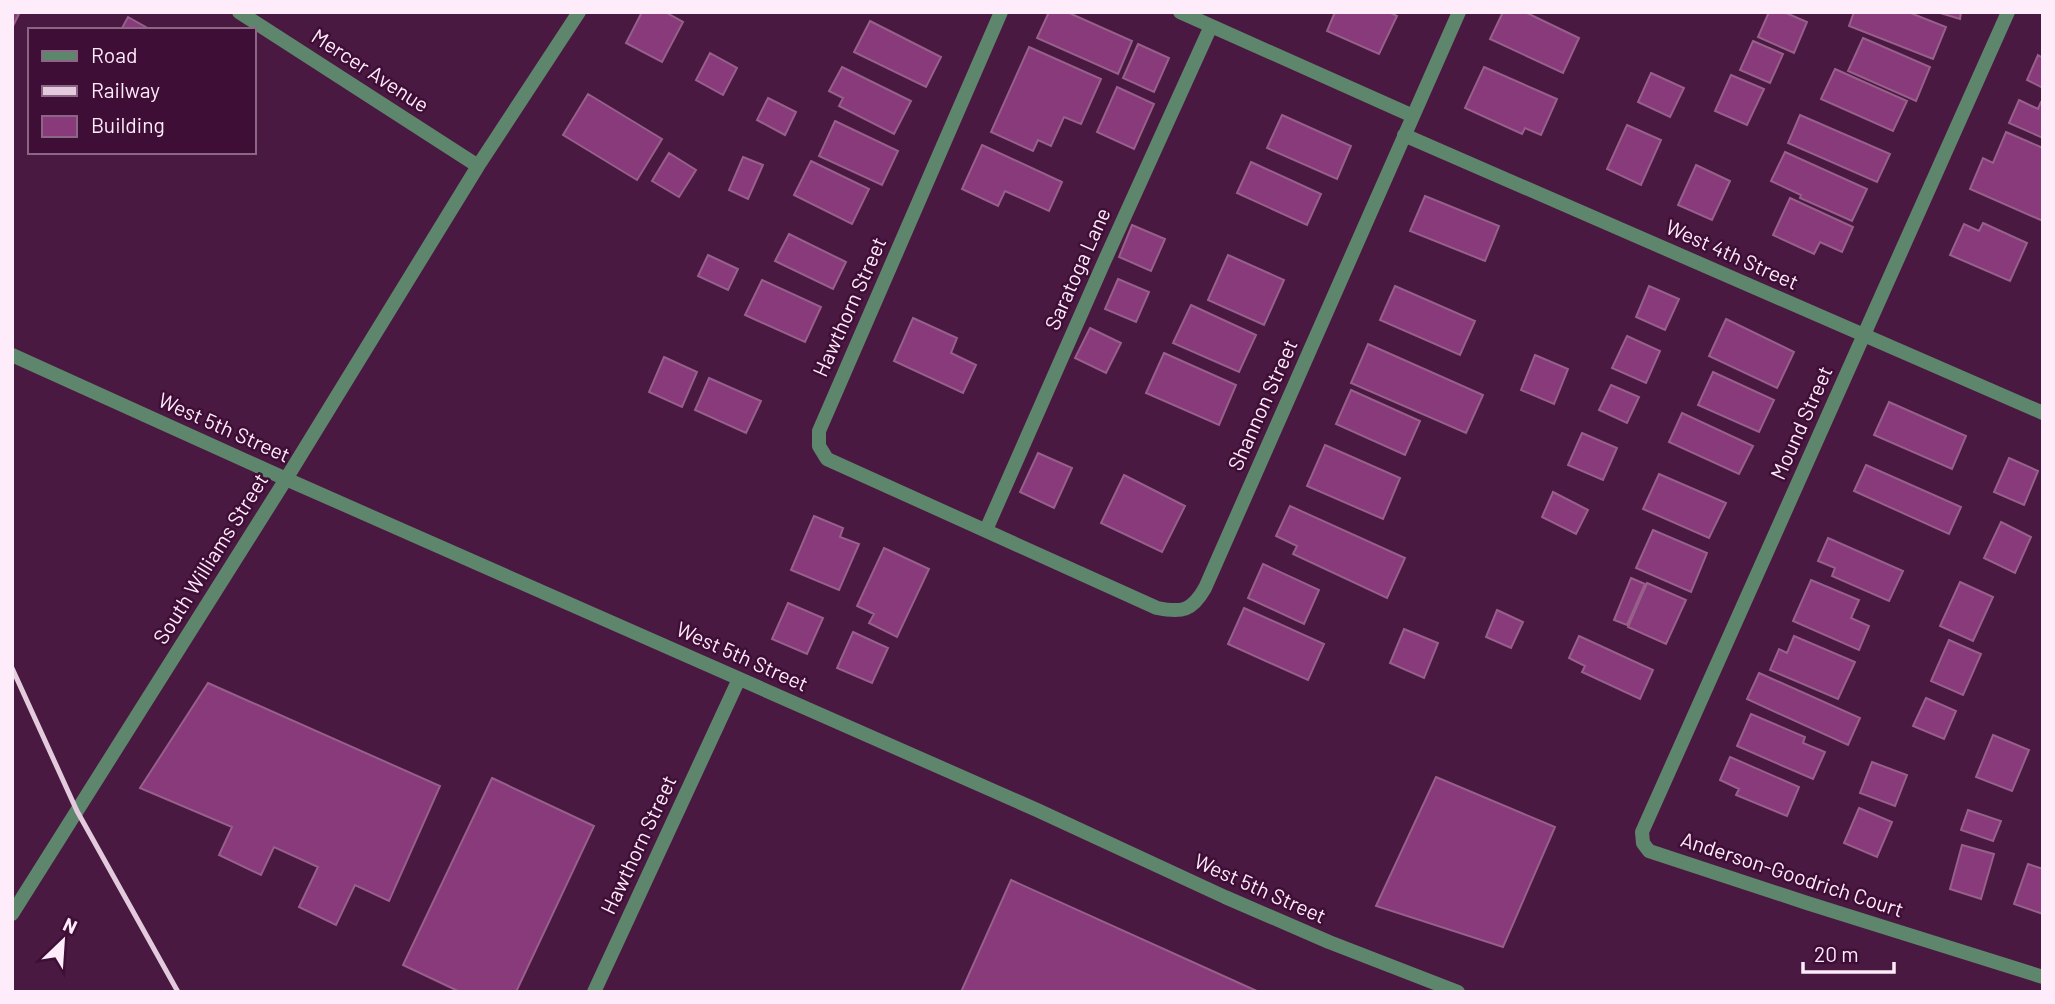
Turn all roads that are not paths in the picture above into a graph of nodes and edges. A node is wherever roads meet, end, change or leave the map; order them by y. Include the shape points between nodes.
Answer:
1 (239, 12) edge
2 (579, 12) edge
3 (1002, 12) edge
4 (1180, 12) edge
5 (1459, 12) edge
6 (2008, 12) edge
7 (1211, 26) junction
8 (1413, 116) junction
9 (1404, 135) junction
10 (478, 166) junction
11 (1863, 336) junction
12 (12, 355) edge
13 (2043, 413) edge
14 (286, 479) junction
15 (986, 530) junction
16 (739, 679) junction
17 (1649, 851) joint
18 (12, 915) edge
19 (2043, 977) edge
20 (594, 992) edge
21 (1458, 992) edge

1 - 10 street, Mercer Avenue
2 - 10 street, South Williams Street
3 - 15 street, Hawthorn Street via 818,431 819,446 827,459
4 - 7 street
5 - 8 street, Shannon Street
6 - 11 street, Mound Street
7 - 8 street
7 - 15 street, Saratoga Lane
8 - 9 street, Shannon Street
9 - 11 street, West 4th Street
9 - 15 street, Shannon Street via 1199,600 1176,612 1157,608
10 - 14 street, South Williams Street
11 - 13 street, West 4th Street
11 - 17 street, Mound Street via 1642,832
12 - 14 street, West 5th Street
14 - 16 street, West 5th Street
14 - 18 street, South Williams Street
16 - 20 street, Hawthorn Street
16 - 21 street, West 5th Street via 1224,897
17 - 19 street, Anderson-Goodrich Court

